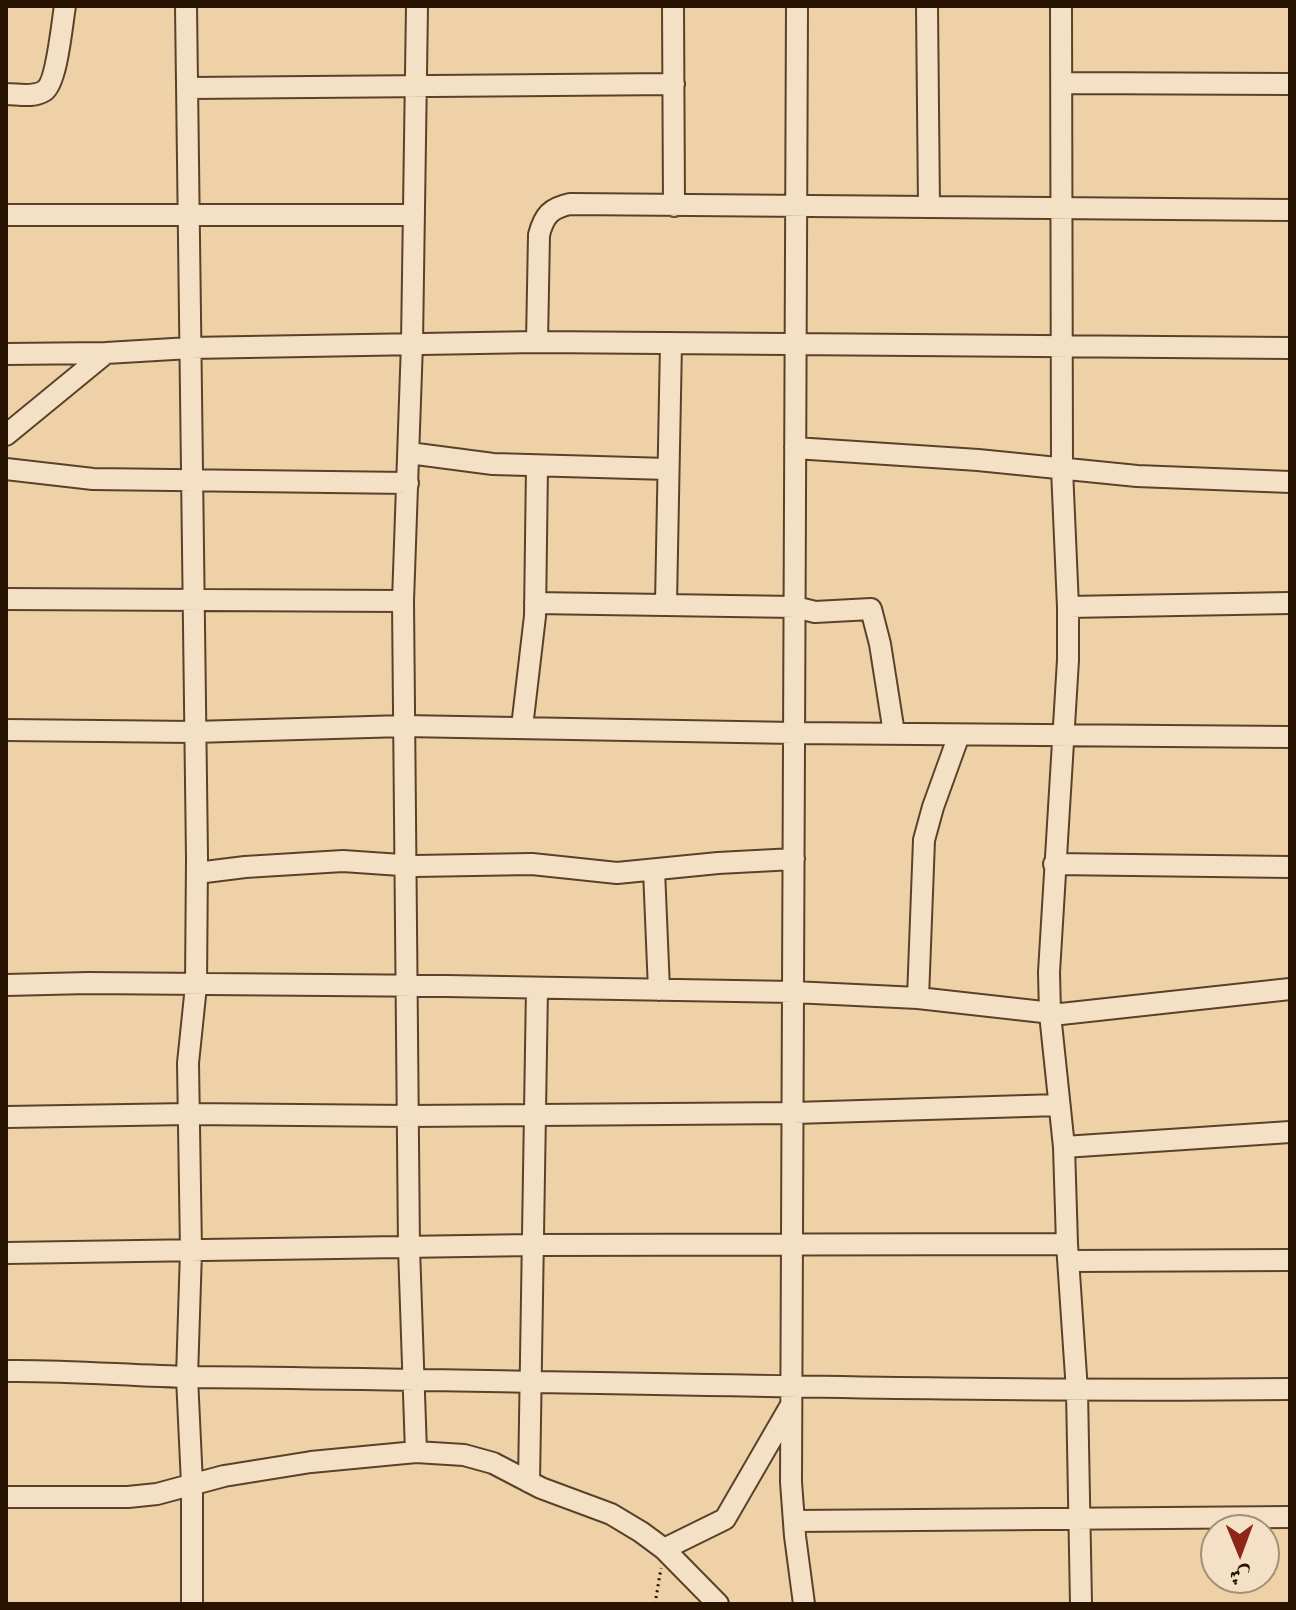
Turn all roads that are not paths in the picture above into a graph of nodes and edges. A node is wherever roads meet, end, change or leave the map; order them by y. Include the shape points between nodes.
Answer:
1 (65, 6) edge
2 (186, 6) edge
3 (417, 6) edge
4 (673, 6) edge
5 (797, 6) edge
6 (927, 6) edge
7 (1061, 6) edge
8 (1062, 83) junction
9 (674, 84) junction
10 (1290, 84) edge
11 (416, 86) junction
12 (189, 88) junction
13 (6, 94) edge
14 (674, 206) junction
15 (796, 206) junction
16 (929, 207) junction
17 (1062, 208) junction
18 (1290, 210) edge
19 (6, 215) edge
20 (188, 215) junction
21 (414, 215) junction
22 (537, 342) junction
23 (412, 343) junction
24 (671, 343) junction
25 (797, 343) junction
26 (1062, 346) junction
27 (190, 348) junction
28 (1290, 348) edge
29 (106, 353) junction
30 (6, 354) edge
31 (6, 435) edge
32 (795, 448) junction
33 (409, 453) junction
34 (537, 466) junction
35 (6, 469) edge
36 (668, 469) junction
37 (1062, 469) junction
38 (192, 481) junction
39 (1290, 482) edge
40 (408, 483) junction
41 (6, 599) edge
42 (193, 600) junction
43 (403, 601) junction
44 (535, 603) junction
45 (666, 603) junction
46 (1290, 603) edge
47 (795, 607) junction
48 (1068, 607) junction
49 (404, 726) junction
50 (522, 727) junction
51 (6, 730) edge
52 (194, 732) junction
53 (794, 733) junction
54 (894, 733) junction
55 (959, 735) junction
56 (1063, 736) junction
57 (1290, 737) edge
58 (794, 859) junction
59 (1054, 864) junction
60 (405, 866) junction
61 (1290, 867) edge
62 (654, 870) junction
63 (197, 873) junction
64 (6, 985) edge
65 (196, 986) junction
66 (407, 986) junction
67 (537, 988) junction
68 (1290, 989) edge
69 (659, 990) junction
70 (793, 992) junction
71 (918, 998) junction
72 (1050, 1014) junction
73 (1059, 1105) junction
74 (794, 1113) junction
75 (189, 1114) junction
76 (535, 1114) junction
77 (409, 1116) junction
78 (6, 1117) edge
79 (1290, 1132) edge
80 (1064, 1147) junction
81 (533, 1245) junction
82 (793, 1246) junction
83 (409, 1248) junction
84 (191, 1251) junction
85 (1068, 1252) junction
86 (6, 1253) edge
87 (1290, 1260) edge
88 (6, 1371) edge
89 (187, 1377) junction
90 (414, 1378) junction
91 (531, 1381) junction
92 (1290, 1389) edge
93 (1077, 1391) junction
94 (791, 1395) junction
95 (416, 1452) junction
96 (529, 1482) junction
97 (192, 1484) junction
98 (6, 1497) edge
99 (1290, 1517) edge
100 (1079, 1519) junction
101 (794, 1521) junction
102 (664, 1549) junction
103 (192, 1604) edge
104 (718, 1604) edge
105 (804, 1604) edge
106 (1081, 1604) edge

1 - 13 street via 46,90
2 - 12 street
3 - 11 street
4 - 9 street
5 - 15 street
6 - 16 street
7 - 8 street
8 - 10 street
8 - 17 street
9 - 11 street
9 - 14 street
11 - 12 street
11 - 21 street
12 - 20 street
14 - 15 street
14 - 22 street via 570,204 547,214 539,235
15 - 16 street
15 - 25 street
16 - 17 street
17 - 18 street
17 - 26 street
19 - 20 street
20 - 21 street
20 - 27 street
21 - 23 street
22 - 23 street
22 - 24 street
23 - 27 street
23 - 33 street
24 - 25 street
24 - 36 street
25 - 26 street
25 - 32 street
26 - 28 street
26 - 37 street
27 - 29 street
27 - 38 street
29 - 30 street
29 - 31 street
32 - 37 street
32 - 47 street
33 - 34 street
33 - 40 street
34 - 36 street
34 - 44 street
35 - 38 street via 93,479
36 - 45 street
37 - 39 street
37 - 48 street
38 - 40 street
38 - 42 street
40 - 43 street
41 - 42 street
42 - 43 street
42 - 52 street
43 - 49 street
44 - 45 street
44 - 50 street
45 - 47 street
46 - 48 street
47 - 53 street
47 - 54 street via 815,612 872,610
48 - 56 street
49 - 50 street
49 - 52 street
49 - 60 street
50 - 53 street
51 - 52 street
52 - 63 street
53 - 54 street
53 - 58 street
54 - 55 street
55 - 56 street
55 - 71 street via 924,840
56 - 57 street
56 - 59 street
58 - 62 street
58 - 70 street
59 - 61 street
59 - 72 street
60 - 62 street via 506,863 617,873
60 - 63 street via 318,861
60 - 66 street
62 - 69 street
63 - 65 street
64 - 65 street
65 - 66 street
65 - 75 street
66 - 67 street
66 - 77 street
67 - 69 street
67 - 76 street
68 - 72 street
69 - 70 street
70 - 71 street
70 - 74 street
71 - 72 street
72 - 73 street
73 - 74 street
73 - 80 street
74 - 76 street
74 - 82 street
75 - 77 street
75 - 78 street
75 - 84 street
76 - 77 street
76 - 81 street
77 - 83 street
79 - 80 street
80 - 85 street
81 - 82 street
81 - 83 street
81 - 91 street
82 - 85 street
82 - 94 street
83 - 84 street
83 - 90 street
84 - 86 street
84 - 89 street
85 - 87 street
85 - 93 street
88 - 89 street
89 - 90 street
89 - 97 street
90 - 91 street
90 - 95 street
91 - 94 street
91 - 96 street
92 - 93 street
93 - 94 street
93 - 100 street
94 - 101 street
94 - 102 street via 725,1519
95 - 96 street via 479,1458
95 - 97 street via 311,1462
96 - 102 street via 611,1514
97 - 98 street via 128,1497
97 - 103 street
99 - 100 street
100 - 101 street
100 - 106 street
101 - 105 street
102 - 104 street

